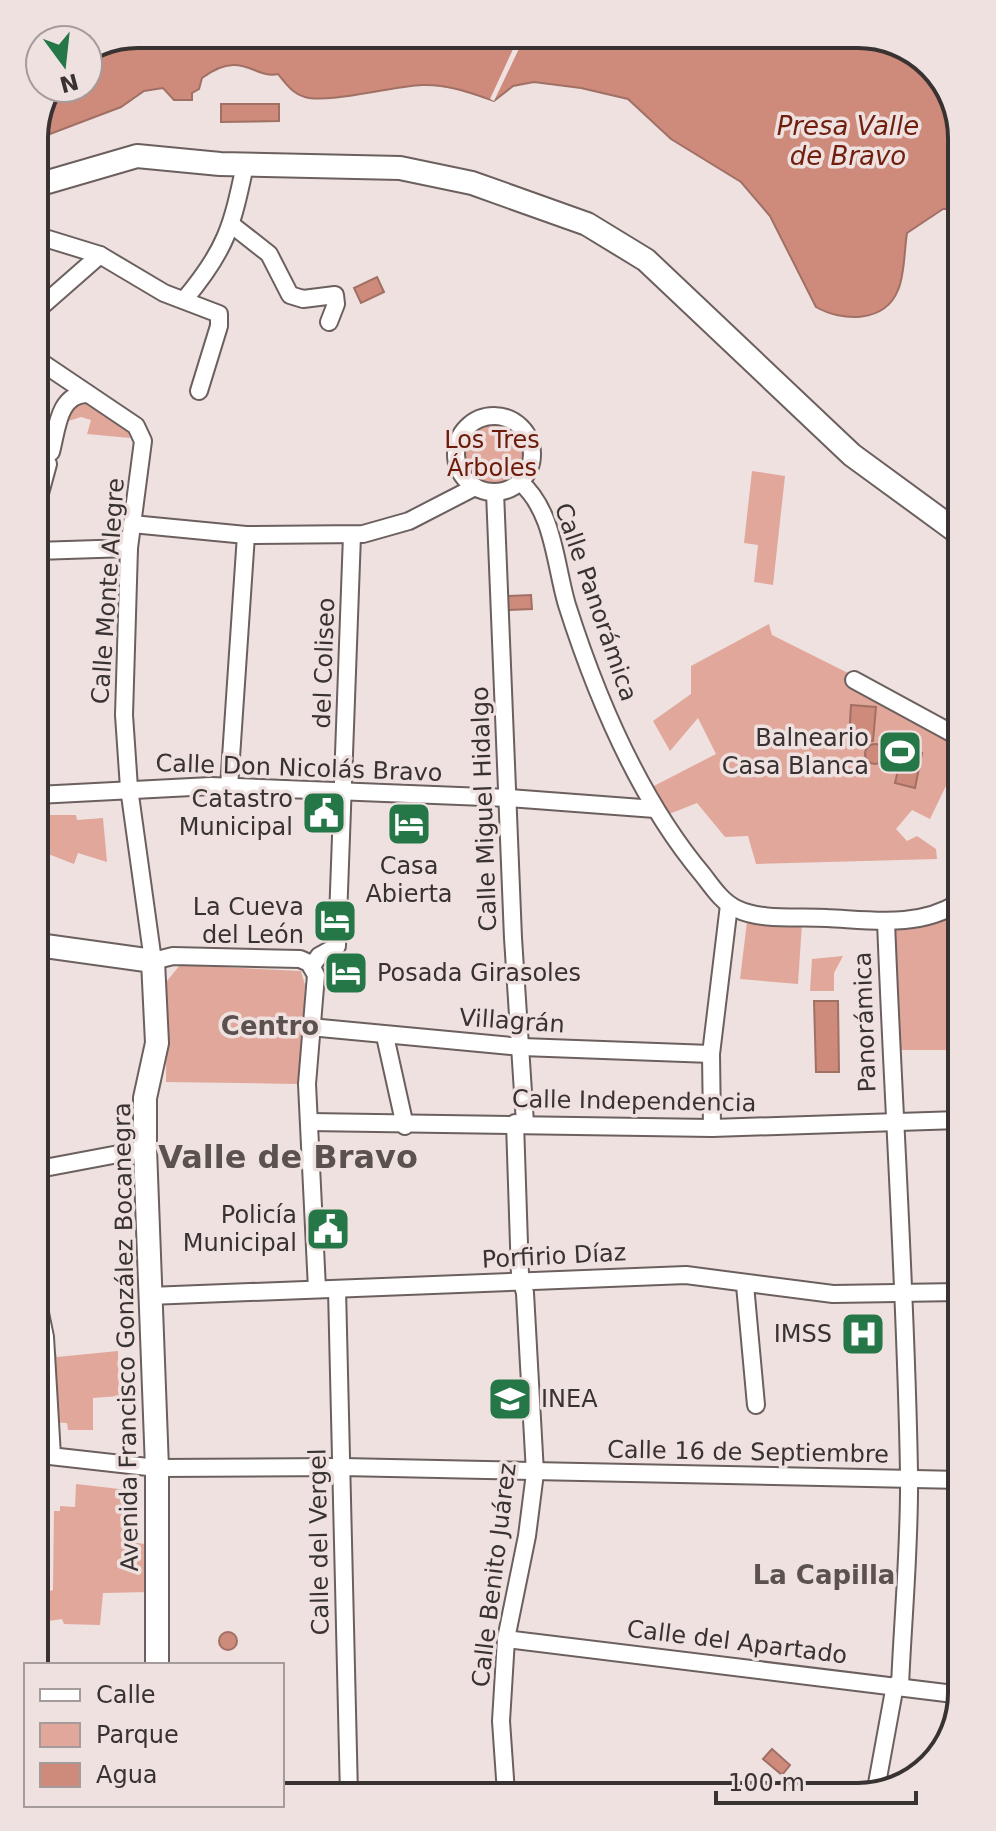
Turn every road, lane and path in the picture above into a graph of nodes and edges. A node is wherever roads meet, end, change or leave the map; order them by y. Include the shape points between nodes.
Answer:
1 (245, 165) junction
2 (48, 182) edge
3 (232, 225) junction
4 (48, 239) edge
5 (100, 255) junction
6 (184, 300) junction
7 (48, 301) edge
8 (329, 322) dead end
9 (48, 367) edge
10 (199, 391) dead end
11 (88, 394) junction
12 (48, 465) edge
13 (520, 482) junction
14 (475, 487) junction
15 (495, 492) junction
16 (132, 524) junction
17 (948, 525) edge
18 (246, 535) junction
19 (352, 535) junction
20 (129, 548) junction
21 (48, 551) edge
22 (854, 680) dead end
23 (948, 731) edge
24 (229, 787) junction
25 (129, 788) junction
26 (344, 792) junction
27 (48, 794) edge
28 (509, 798) junction
29 (655, 809) junction
30 (729, 905) junction
31 (948, 907) edge
32 (886, 921) junction
33 (48, 946) edge
34 (153, 961) junction
35 (312, 966) junction
36 (310, 1027) junction
37 (385, 1036) junction
38 (522, 1047) junction
39 (711, 1054) junction
40 (948, 1120) edge
41 (309, 1122) junction
42 (893, 1122) junction
43 (520, 1123) junction
44 (405, 1126) junction
45 (712, 1128) junction
46 (145, 1149) junction
47 (48, 1167) edge
48 (522, 1282) junction
49 (745, 1285) junction
50 (317, 1289) junction
51 (337, 1289) junction
52 (948, 1292) edge
53 (905, 1294) junction
54 (149, 1296) junction
55 (756, 1405) dead end
56 (48, 1455) edge
57 (342, 1467) junction
58 (157, 1468) junction
59 (535, 1473) junction
60 (909, 1478) junction
61 (948, 1480) edge
62 (506, 1639) junction
63 (157, 1663) edge
64 (897, 1686) junction
65 (948, 1693) edge
66 (878, 1780) edge
67 (349, 1783) edge
68 (505, 1783) edge

1 - 2 main road via 137,156
1 - 3 street
1 - 17 main road via 424,171 587,224 646,260 852,455
3 - 6 street via 217,259
3 - 8 street via 269,254 290,295 335,295
4 - 5 street
5 - 6 street
5 - 7 street
6 - 10 street via 214,310 220,319
9 - 11 street, Calle Monte Alegre
11 - 12 street via 72,396 65,404
11 - 16 street, Calle Monte Alegre via 136,426 142,436
13 - 14 street via 533,453 526,432 509,419 488,416 468,426 457,445 459,469
13 - 15 street
13 - 29 street, Calle Panorámica via 540,507 567,605 605,705
14 - 15 street
14 - 19 street via 409,521
15 - 28 street, Calle Miguel Hidalgo
16 - 18 street
16 - 20 street, Calle Monte Alegre
18 - 19 street
18 - 24 street
19 - 26 street, del Coliseo
20 - 21 street
20 - 25 street, Calle Monte Alegre via 124,715
22 - 23 street
24 - 25 street, Calle Don Nicolás Bravo
24 - 26 street, Calle Don Nicolás Bravo
25 - 27 street, Calle Don Nicolás Bravo
25 - 34 street, Calle Monte Alegre
26 - 28 street, Calle Don Nicolás Bravo
26 - 35 street, del Coliseo via 337,946
28 - 29 street, Calle Don Nicolás Bravo
28 - 38 street, Calle Miguel Hidalgo
29 - 30 street, Calle Panorámica via 676,843
30 - 32 street via 747,913
30 - 39 street
31 - 32 street via 929,916
32 - 42 street, Panorámica
33 - 34 main road
34 - 35 street via 173,956 296,959
34 - 46 main road, Avenida Francisco González Bocanegra via 157,1043 145,1098
35 - 36 street via 317,985
36 - 37 street, Villagrán
36 - 41 street
37 - 38 street, Villagrán
37 - 44 street
38 - 39 street, Villagrán
38 - 43 street, Calle Miguel Hidalgo
39 - 45 street
40 - 42 street, Calle Independencia
41 - 44 street, Calle Independencia
41 - 50 street
42 - 45 street, Calle Independencia
42 - 53 street, Panorámica
43 - 44 street, Calle Independencia
43 - 45 street, Calle Independencia
43 - 48 street, Calle Benito Juárez
46 - 47 street
46 - 54 main road, Avenida Francisco González Bocanegra
48 - 49 street, Porfirio Díaz via 686,1275
48 - 51 street, Porfirio Díaz
48 - 59 street, Calle Benito Juárez
49 - 53 street, Porfirio Díaz via 833,1294
49 - 55 street
50 - 51 street, Porfirio Díaz
50 - 54 street, Porfirio Díaz
51 - 57 street, Calle del Vergel
52 - 53 street, Porfirio Díaz
53 - 60 street, Panorámica
54 - 58 main road, Avenida Francisco González Bocanegra
56 - 58 street, Calle 16 de Septiembre
57 - 58 street, Calle 16 de Septiembre
57 - 59 street, Calle 16 de Septiembre
57 - 67 street, Calle del Vergel
58 - 63 main road, Avenida Francisco González Bocanegra
59 - 60 street, Calle 16 de Septiembre
59 - 62 street, Calle Benito Juárez
60 - 61 street, Calle 16 de Septiembre
60 - 64 street, Panorámica
62 - 64 street, Calle del Apartado
62 - 68 street, Calle Benito Juárez via 501,1721
64 - 65 street, Calle del Apartado
64 - 66 street, Panorámica

